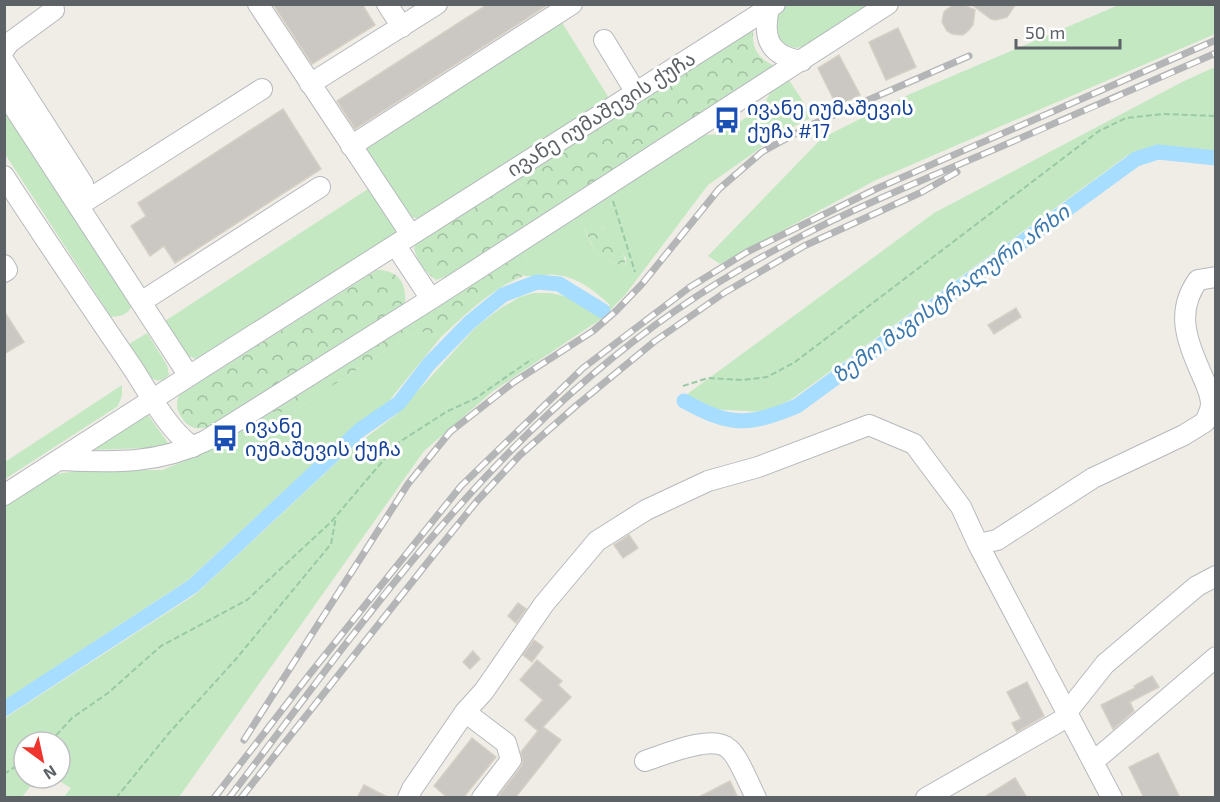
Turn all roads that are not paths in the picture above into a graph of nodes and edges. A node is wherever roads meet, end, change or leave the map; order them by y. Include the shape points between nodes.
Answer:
1 (258, 4) edge
2 (387, 4) edge
3 (437, 4) edge
4 (572, 4) edge
5 (888, 4) edge
6 (772, 6) edge
7 (54, 10) dead end
8 (402, 27) junction
9 (604, 40) dead end
10 (4, 50) edge
11 (4, 61) edge
12 (802, 61) junction
13 (310, 84) junction
14 (262, 89) dead end
15 (635, 91) junction
16 (4, 92) edge
17 (351, 146) junction
18 (4, 176) edge
19 (320, 187) dead end
20 (81, 204) junction
21 (403, 240) junction
22 (4, 265) edge
23 (4, 272) edge
24 (1215, 277) edge
25 (430, 299) junction
26 (141, 302) junction
27 (189, 376) junction
28 (153, 399) junction
29 (193, 447) junction
30 (59, 460) junction
31 (4, 495) edge
32 (978, 544) junction
33 (1215, 576) edge
34 (1215, 657) edge
35 (465, 712) junction
36 (1068, 714) junction
37 (645, 761) dead end
38 (1094, 762) junction
39 (408, 798) edge
40 (482, 798) edge
41 (756, 798) edge
42 (926, 798) edge
43 (1112, 798) edge

1 - 13 street
2 - 8 street
3 - 8 street
4 - 17 street
5 - 12 street
6 - 12 street via 766,22 769,42 781,56
6 - 15 street, ივანე იუმაშევის ქუჩა
7 - 10 street
8 - 13 street
9 - 15 street
11 - 20 street via 83,184
12 - 25 street
13 - 17 street
14 - 20 street
15 - 21 street, ივანე იუმაშევის ქუჩა
16 - 20 street
17 - 21 street
18 - 28 street
19 - 26 street
20 - 26 street
21 - 25 street
21 - 27 street, ივანე იუმაშევის ქუჩა
22 - 23 street via 8,270
24 - 32 street via 1198,280 1190,292 1184,319 1211,405 1205,422 1093,478 997,540
25 - 29 street
26 - 27 street
27 - 28 street, ივანე იუმაშევის ქუჩა
28 - 29 street via 179,436
28 - 30 street, ივანე იუმაშევის ქუჩა
29 - 30 street via 125,462
30 - 31 street, ივანე იუმაშევის ქუჩა
32 - 35 street via 961,507 914,444 869,425 758,467 708,481 646,510 597,541 544,604
32 - 36 street
33 - 36 street via 1197,586 1105,664
34 - 38 street
35 - 39 street
35 - 40 street via 506,743 511,760
36 - 38 street
36 - 42 street
37 - 41 street via 689,746 721,743 730,749
38 - 43 street

